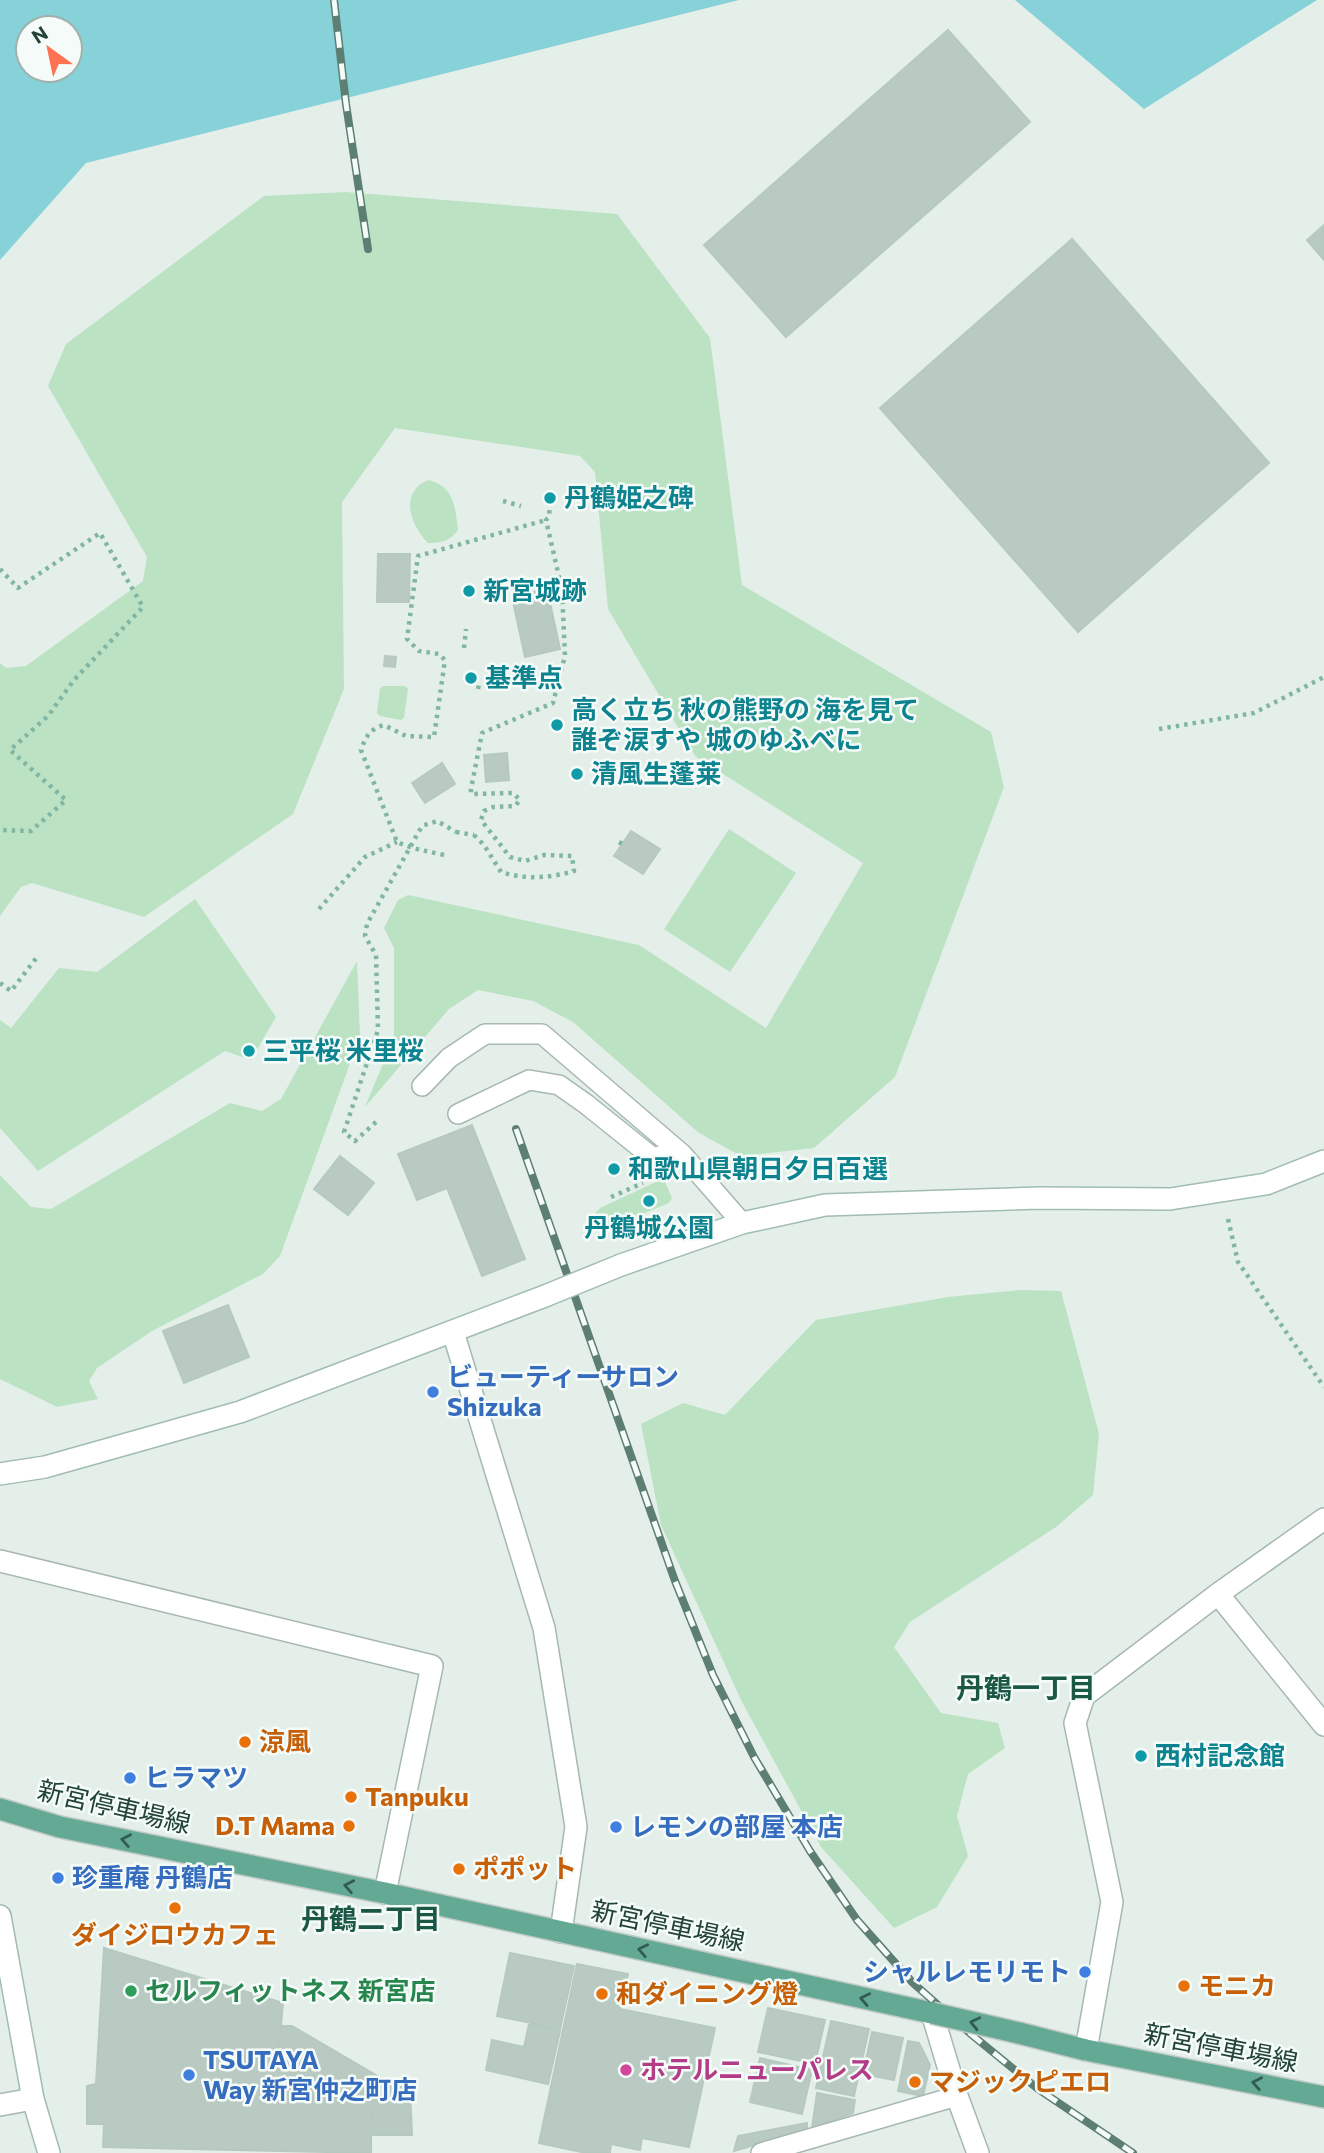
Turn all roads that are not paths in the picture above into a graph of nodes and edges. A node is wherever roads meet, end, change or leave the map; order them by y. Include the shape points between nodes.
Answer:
1 (422, 1086) dead end
2 (458, 1114) dead end
3 (682, 1154) junction
4 (1324, 1161) edge
5 (742, 1223) junction
6 (453, 1332) junction
7 (0, 1474) edge
8 (1324, 1519) edge
9 (0, 1560) edge
10 (1218, 1594) junction
11 (1324, 1725) edge
12 (0, 1809) edge
13 (385, 1893) junction
14 (0, 1916) edge
15 (561, 1931) junction
16 (932, 2014) junction
17 (1086, 2050) junction
18 (957, 2095) junction
19 (1324, 2096) edge
20 (33, 2099) junction
21 (0, 2105) edge
22 (49, 2153) edge
23 (761, 2153) edge
24 (978, 2153) edge

1 - 3 lane via 449,1058 485,1034 542,1034
2 - 3 lane via 529,1080 559,1085 652,1157
3 - 5 lane
4 - 5 street via 1266,1184 1170,1199 825,1205
5 - 6 street, bridge
6 - 7 street via 240,1412 45,1467
6 - 15 street via 544,1628 576,1827
8 - 10 street
9 - 13 street via 432,1666
10 - 11 street
10 - 17 street via 1084,1696 1074,1723 1112,1902
13 -> 12 main road, 新宮停車場線 via 60,1827
13 - 15 main road, 新宮停車場線
14 - 20 street
16 -> 15 main road, 新宮停車場線
17 -> 16 main road, 新宮停車場線, bridge
16 - 18 street
19 -> 17 main road, 新宮停車場線
18 - 23 lane
18 - 24 street
20 - 21 street
20 - 22 street

